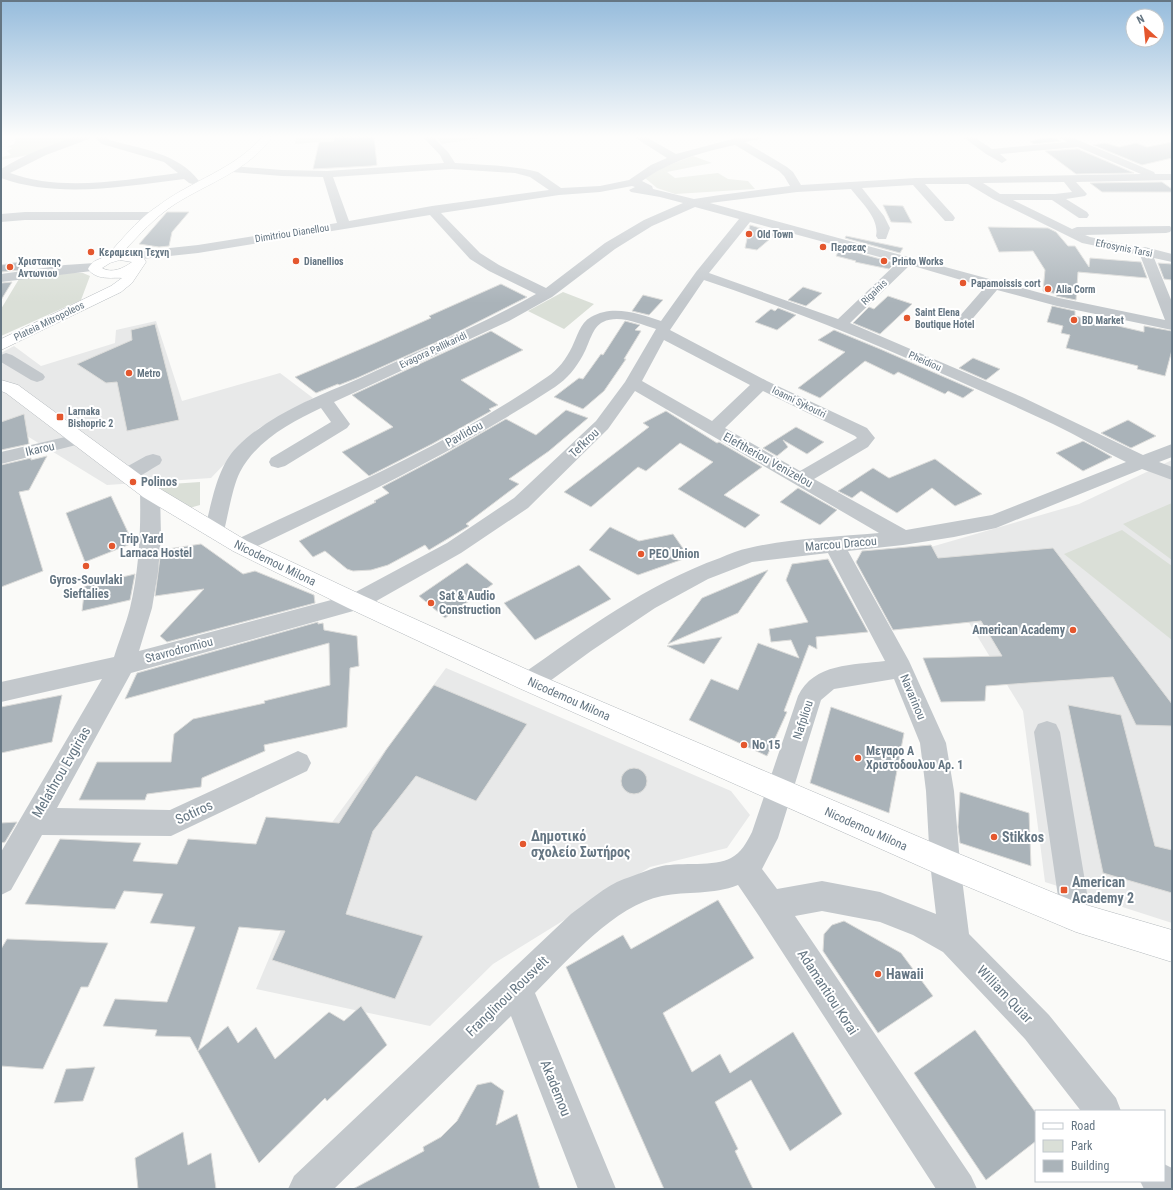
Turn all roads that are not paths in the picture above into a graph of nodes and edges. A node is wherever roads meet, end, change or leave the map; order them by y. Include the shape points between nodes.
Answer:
1 (187, 193) edge
2 (333, 193) edge
3 (554, 193) edge
4 (655, 193) edge
5 (766, 193) edge
6 (860, 193) edge
7 (926, 193) edge
8 (990, 193) edge
9 (1080, 193) edge
10 (997, 197) junction
11 (1055, 197) junction
12 (694, 203) junction
13 (432, 210) junction
14 (1083, 214) dead end
15 (151, 216) junction
16 (747, 217) junction
17 (1, 218) edge
18 (949, 218) dead end
19 (344, 225) junction
20 (1169, 228) edge
21 (1066, 232) junction
22 (882, 236) dead end
23 (1145, 251) junction
24 (112, 257) junction
25 (1172, 258) edge
26 (907, 260) junction
27 (135, 263) junction
28 (99, 270) junction
29 (701, 275) junction
30 (1, 278) edge
31 (994, 286) junction
32 (547, 294) junction
33 (98, 298) junction
34 (963, 320) dead end
35 (1172, 320) edge
36 (841, 324) junction
37 (1172, 326) edge
38 (663, 330) junction
39 (4, 351) edge
40 (37, 377) dead end
41 (633, 383) junction
42 (761, 384) junction
43 (1, 385) edge
44 (324, 400) junction
45 (714, 429) junction
46 (78, 440) junction
47 (1172, 450) edge
48 (1, 458) edge
49 (153, 460) dead end
50 (278, 462) dead end
51 (1144, 462) junction
52 (1172, 474) edge
53 (126, 475) junction
54 (801, 478) junction
55 (150, 492) junction
56 (214, 531) junction
57 (903, 538) junction
58 (834, 545) junction
59 (240, 546) junction
60 (356, 602) junction
61 (123, 665) junction
62 (901, 668) junction
63 (530, 682) junction
64 (1, 692) edge
65 (1047, 732) dead end
66 (298, 763) dead end
67 (779, 791) junction
68 (34, 821) junction
69 (945, 863) junction
70 (743, 868) junction
71 (1, 880) edge
72 (770, 905) junction
73 (1076, 917) junction
74 (954, 941) junction
75 (1172, 946) edge
76 (516, 987) junction
77 (1103, 1110) edge
78 (307, 1189) edge
79 (597, 1189) edge
80 (958, 1189) edge

1 - 15 main road
2 - 19 street
3 - 13 street, Dimitriou Dianellou
4 - 12 street, Dimitriou Dianellou
5 - 12 street
6 - 22 street via 880,219 884,228
7 - 18 street
8 - 10 street, Efrosynis Tarsi
9 - 11 street via 1081,194
10 - 11 street
10 - 21 street, Efrosynis Tarsi
11 - 14 street
12 - 16 street, Dimitriou Dianellou
12 - 32 street, Evagora Pallikaridi via 648,223 610,246
13 - 19 street, Dimitriou Dianellou
13 - 32 street via 475,256
15 - 17 street
15 - 24 main road
16 - 26 street, Dimitriou Dianellou
16 - 29 street, Tefkrou
19 - 27 street, Dimitriou Dianellou via 198,249
20 - 21 street
20 - 23 street via 1154,236
21 - 23 street, Efrosynis Tarsi via 1104,245
23 - 25 street, Efrosynis Tarsi
23 - 35 street
24 - 27 main road
24 - 28 main road via 101,262
26 - 31 street, Dimitriou Dianellou
26 - 36 street, Rigainis
27 - 28 main road via 123,272
27 - 33 main road, Plateia Mitropoleos via 123,284
28 - 30 street via 65,268
28 - 33 main road, Plateia Mitropoleos via 106,285
29 - 36 street, Pheidiou
29 - 38 street, Tefkrou
31 - 34 street
31 - 37 street, Dimitriou Dianellou
32 - 44 street, Evagora Pallikaridi via 504,318
33 - 39 main road, Plateia Mitropoleos
36 - 51 street, Pheidiou via 1062,421
38 - 41 street, Tefkrou
38 - 42 street, Ioanni Sykoutri
38 - 59 street, Pavlidou via 627,315 612,314 596,320 587,328 570,364 555,379 404,468
39 - 40 street
41 - 45 street, Eleftheriou Venizelou
41 - 60 street, Tefkrou via 602,425 520,503 454,548
42 - 45 street
42 - 54 street, Ioanni Sykoutri via 861,432 866,438 862,443
43 - 46 main road, Nicodemou Milona via 12,390
44 - 50 street via 341,424
44 - 56 street, Evagora Pallikaridi via 270,429 243,452 230,473
45 - 54 street, Eleftheriou Venizelou
46 - 48 street, Ikarou
46 - 53 main road, Nicodemou Milona
47 - 51 street, Marcou Dracou
49 - 53 street
51 - 52 street, Pheidiou
51 - 57 street, Marcou Dracou via 996,521
53 - 55 main road, Nicodemou Milona
54 - 57 street, Eleftheriou Venizelou
55 - 56 main road, Nicodemou Milona
55 - 61 street, Melathrou Evgirias via 151,537 147,572 141,608
56 - 59 main road, Nicodemou Milona
57 - 58 street, Marcou Dracou
58 - 62 street, Navarinou
58 - 63 street, Marcou Dracou via 749,555 700,573 583,644
59 - 60 main road, Nicodemou Milona
60 - 61 street, Stavrodromiou
60 - 63 main road, Nicodemou Milona
61 - 64 street, Stavrodromiou
61 - 68 street, Melathrou Evgirias
62 - 67 street, Nafpliou via 831,679 815,689 810,696
62 - 69 street, Navarinou via 933,743 940,791
63 - 67 main road, Nicodemou Milona
65 - 73 street
66 - 68 street, Sotiros via 171,823
67 - 69 main road, Nicodemou Milona
67 - 70 street via 764,838 754,857
68 - 71 street, Melathrou Evgirias
69 - 73 main road, Nicodemou Milona
69 - 74 street
70 - 72 street, Adamantiou Korai
70 - 76 street, Franglinou Rousvelt via 711,877 662,881 624,894 582,925
72 - 74 street via 822,896 880,907 923,924
72 - 80 street, Adamantiou Korai
73 - 75 main road, Nicodemou Milona
74 - 77 street, William Quiar via 1037,1027
76 - 78 street, Franglinou Rousvelt
76 - 79 street, Akademou

